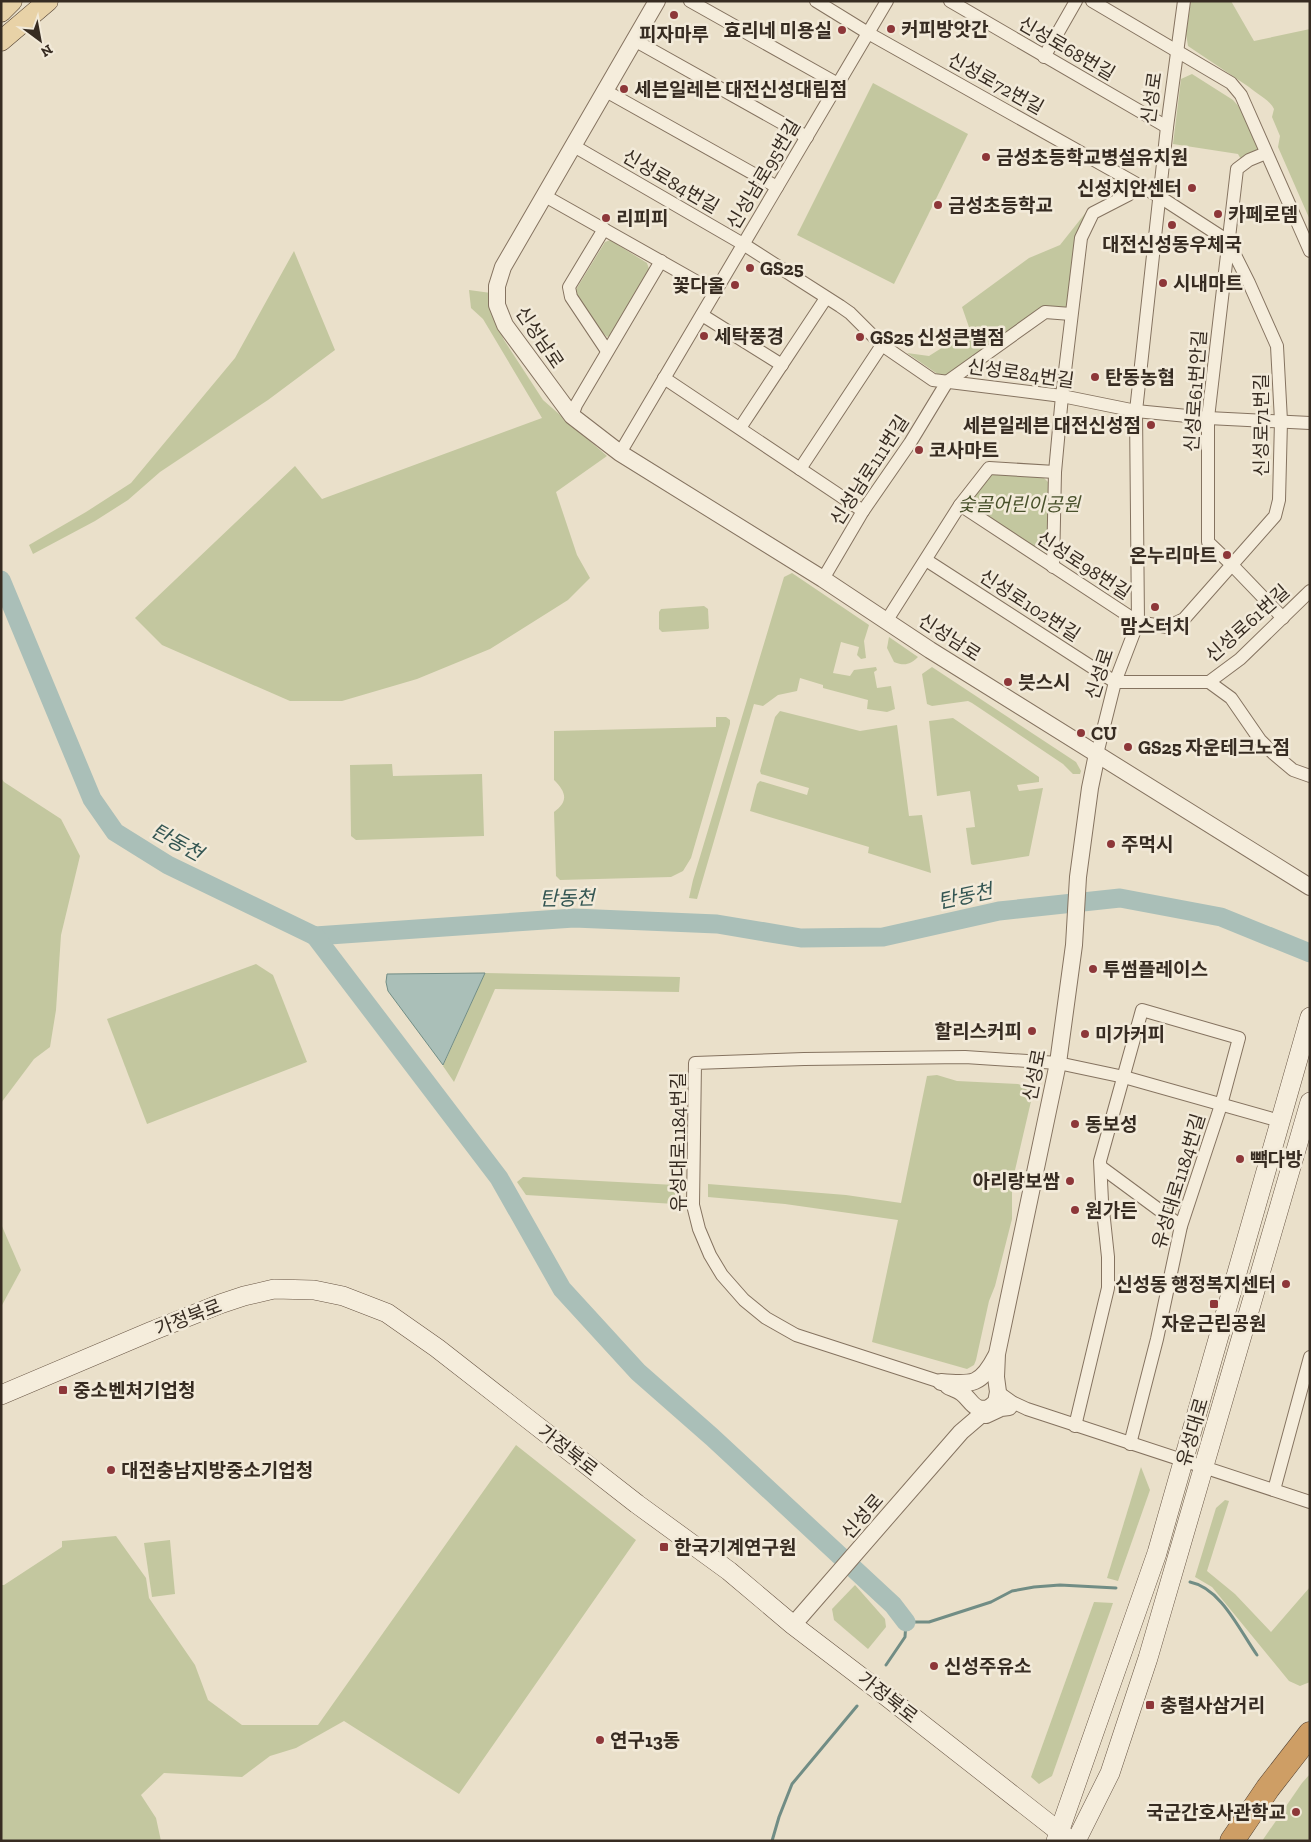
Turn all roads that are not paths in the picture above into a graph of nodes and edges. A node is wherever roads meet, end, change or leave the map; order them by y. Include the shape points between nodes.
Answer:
1 (12, 1) edge
2 (48, 1) edge
3 (658, 1) edge
4 (690, 1) edge
5 (816, 1) edge
6 (887, 1) edge
7 (950, 1) edge
8 (1076, 1) edge
9 (1092, 1) edge
10 (1184, 1) edge
11 (1, 12) edge
12 (868, 33) junction
13 (634, 40) junction
14 (1, 42) edge
15 (1178, 52) junction
16 (1044, 57) junction
17 (838, 84) junction
18 (604, 90) junction
19 (1167, 127) junction
20 (807, 136) junction
21 (572, 145) junction
22 (1266, 153) junction
23 (1138, 185) junction
24 (777, 188) junction
25 (545, 196) junction
26 (1160, 197) junction
27 (604, 229) junction
28 (1228, 241) junction
29 (743, 244) junction
30 (1310, 251) edge
31 (661, 261) junction
32 (715, 292) junction
33 (826, 298) junction
34 (1071, 314) junction
35 (702, 315) junction
36 (882, 345) junction
37 (607, 351) junction
38 (782, 365) junction
39 (664, 378) junction
40 (947, 382) junction
41 (1062, 396) junction
42 (1136, 411) junction
43 (572, 416) junction
44 (1208, 418) junction
45 (1280, 421) junction
46 (1310, 423) edge
47 (740, 428) junction
48 (620, 453) junction
49 (800, 469) junction
50 (1055, 472) junction
51 (960, 504) junction
52 (863, 511) junction
53 (926, 560) junction
54 (1232, 565) junction
55 (1053, 567) junction
56 (823, 579) junction
57 (1310, 591) edge
58 (1283, 618) junction
59 (888, 620) junction
60 (1138, 622) junction
61 (1115, 682) junction
62 (1210, 682) junction
63 (1096, 754) junction
64 (1310, 776) edge
65 (1310, 887) edge
66 (1310, 1017) edge
67 (1058, 1063) junction
68 (1124, 1077) junction
69 (1310, 1102) edge
70 (1222, 1105) junction
71 (1280, 1120) junction
72 (1306, 1131) edge
73 (1101, 1167) junction
74 (1181, 1226) junction
75 (1310, 1357) edge
76 (995, 1362) junction
77 (947, 1384) junction
78 (973, 1391) junction
79 (1, 1395) edge
80 (1000, 1400) junction
81 (1075, 1426) junction
82 (965, 1427) junction
83 (1130, 1444) junction
84 (1184, 1461) junction
85 (1204, 1467) junction
86 (1274, 1490) junction
87 (1310, 1502) edge
88 (794, 1625) junction
89 (1310, 1734) edge
90 (1310, 1758) edge
91 (1062, 1838) edge
92 (1076, 1841) edge
93 (1232, 1841) edge
94 (1250, 1841) edge

1 - 11 main road
2 - 14 main road
3 - 13 street, 신성남로
4 - 17 street
5 - 12 street, 신성로72번길
6 - 12 street, 신성남로95번길
7 - 16 street, 신성로68번길
8 - 16 street
9 - 15 street
10 - 15 street, 신성로
12 - 17 street, 신성남로95번길
12 - 23 street, 신성로72번길
13 - 18 street, 신성남로
13 - 20 street
15 - 19 street, 신성로
15 - 22 street via 1231,83 1241,95
16 - 19 street, 신성로68번길
17 - 20 street, 신성남로95번길
18 - 21 street, 신성남로
18 - 24 street
19 - 26 street, 신성로
20 - 24 street, 신성남로95번길
21 - 25 street, 신성남로
21 - 29 street, 신성로84번길
22 - 28 street, 신성로61번안길 via 1237,169
22 - 30 street
23 - 26 street, 신성로72번길
23 - 34 street via 1128,195 1093,213 1082,238
24 - 29 street, 신성남로95번길
25 - 27 street
25 - 43 street, 신성남로 via 503,267 496,305 505,325
26 - 28 street
26 - 42 street, 신성로
27 - 31 street
27 - 37 street via 569,287 571,297
28 - 44 street, 신성로61번안길
28 - 45 street, 신성로71번길 via 1277,346
29 - 32 street, 신성남로95번길
29 - 33 street, 신성로84번길
31 - 32 street
31 - 37 street
32 - 35 street, 신성남로95번길
33 - 36 street, 신성로84번길 via 850,314
33 - 38 street
34 - 40 street via 1045,312
34 - 41 street
35 - 38 street
35 - 39 street, 신성남로95번길
36 - 40 street, 신성로84번길 via 933,380
36 - 49 street
37 - 43 street
38 - 47 street
39 - 47 street
39 - 48 street, 신성남로95번길
40 - 41 street, 신성로84번길
40 - 52 street, 신성남로111번길
41 - 42 street, 신성로84번길
41 - 50 street
42 - 44 street, 신성로84번길
42 - 60 street, 신성로
43 - 48 street, 신성남로
44 - 45 street, 신성로84번길
44 - 54 street, 신성로61번안길 via 1208,542
45 - 46 street, 신성로84번길
45 - 54 street, 신성로71번길 via 1280,500 1275,516
47 - 49 street
48 - 56 street, 신성남로
49 - 52 street
50 - 51 street via 989,468
50 - 55 street
51 - 53 street
51 - 55 street, 신성로98번길
52 - 56 street, 신성남로111번길
53 - 59 street
53 - 61 street, 신성로102번길
54 - 58 street, 신성로61번안길
54 - 60 street, 신성로71번길 via 1184,619 1167,627
55 - 60 street, 신성로98번길
56 - 59 street, 신성남로
57 - 58 street, 신성로61번길
58 - 62 street, 신성로61번길
59 - 63 street, 신성남로
60 - 61 street, 신성로
61 - 62 street, 신성로61번길
61 - 63 street, 신성로
62 - 64 street, 신성로61번길 via 1230,698 1274,754 1293,770
63 - 65 street, 신성남로
63 - 67 street, 신성로 via 1078,877 1074,945
66 - 71 main road, 유성대로
67 - 68 street, 유성대로1184번길
67 - 76 street, 신성로
67 - 77 street, 유성대로1184번길 via 965,1057 695,1063 693,1205 710,1255 722,1275 744,1300 766,1318 796,1335
68 - 70 street, 유성대로1184번길
68 - 70 street, 유성대로1184번길 via 1142,1010 1239,1038
68 - 73 street, 유성대로1184번길
69 - 72 main road, 유성대로
70 - 71 street, 유성대로1184번길
70 - 74 street, 유성대로1184번길
71 - 84 main road, 유성대로
72 - 85 main road, 유성대로
73 - 74 street
73 - 81 street, 유성대로1184번길 via 1108,1288
74 - 83 street, 유성대로1184번길
75 - 86 street
76 - 77 street via 977,1374
76 - 78 street
76 - 80 street
77 - 78 street via 962,1393
77 - 82 street via 959,1400
78 - 80 street via 979,1409
78 - 80 street via 990,1380
78 - 82 street
79 - 88 main road, 가정북로 via 152,1330 244,1296 274,1289 314,1290 344,1296 387,1314 437,1348 636,1504 729,1571
80 - 81 street
80 - 82 street
81 - 83 street
82 - 88 street, 신성로
83 - 84 street
84 - 85 street
84 - 91 main road, 유성대로 via 1157,1553
85 - 86 street
85 - 92 main road, 유성대로 via 1148,1658 1110,1773
86 - 87 street
88 - 91 main road, 가정북로
89 - 93 highway
90 - 94 highway

